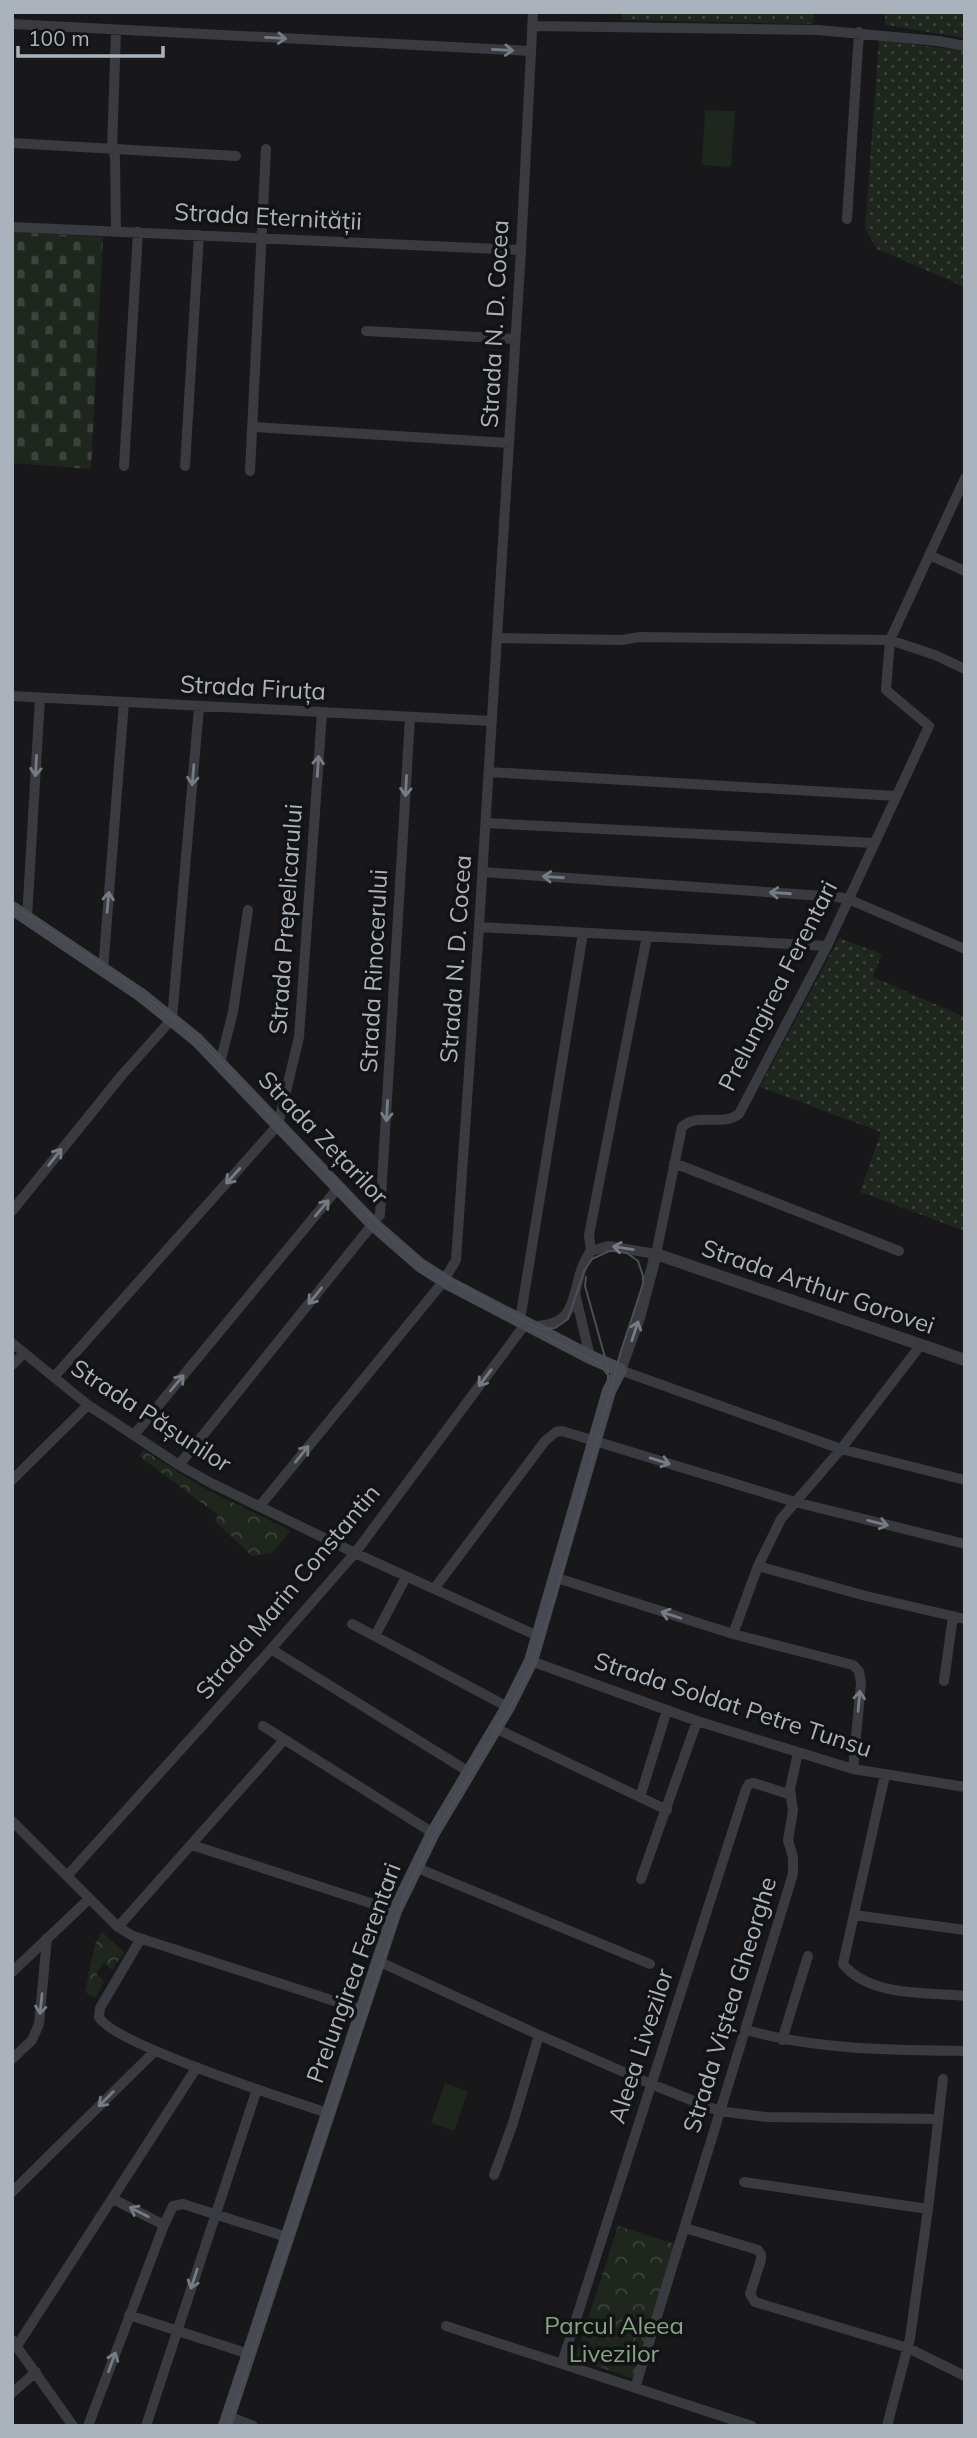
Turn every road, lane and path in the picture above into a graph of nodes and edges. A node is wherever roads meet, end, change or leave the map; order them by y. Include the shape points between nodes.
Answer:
1 (533, 12) edge
2 (12, 24) edge
3 (532, 26) junction
4 (116, 30) junction
5 (859, 32) junction
6 (965, 46) edge
7 (530, 51) junction
8 (12, 143) edge
9 (113, 149) junction
10 (266, 149) dead end
11 (236, 156) dead end
12 (847, 219) dead end
13 (12, 227) edge
14 (116, 231) junction
15 (138, 232) junction
16 (199, 235) junction
17 (262, 238) junction
18 (521, 250) junction
19 (366, 331) dead end
20 (515, 339) junction
21 (253, 427) junction
22 (509, 443) junction
23 (124, 466) dead end
24 (185, 466) dead end
25 (250, 471) dead end
26 (965, 478) edge
27 (929, 555) junction
28 (965, 572) edge
29 (497, 638) junction
30 (890, 640) junction
31 (965, 669) edge
32 (12, 696) edge
33 (40, 698) junction
34 (124, 702) junction
35 (199, 707) junction
36 (322, 713) junction
37 (410, 718) junction
38 (492, 721) junction
39 (489, 772) junction
40 (896, 796) junction
41 (486, 823) junction
42 (873, 843) junction
43 (483, 872) junction
44 (848, 899) junction
45 (12, 908) edge
46 (248, 910) dead end
47 (27, 918) junction
48 (480, 927) junction
49 (583, 933) junction
50 (647, 936) junction
51 (827, 946) junction
52 (965, 949) edge
53 (103, 970) junction
54 (172, 1019) junction
55 (220, 1063) junction
56 (278, 1125) junction
57 (674, 1163) junction
58 (338, 1188) junction
59 (12, 1211) edge
60 (373, 1224) junction
61 (591, 1251) junction
62 (899, 1251) dead end
63 (656, 1254) junction
64 (444, 1281) junction
65 (575, 1293) junction
66 (525, 1323) junction
67 (12, 1343) edge
68 (920, 1346) junction
69 (24, 1353) junction
70 (590, 1357) junction
71 (965, 1360) edge
72 (12, 1365) edge
73 (620, 1370) junction
74 (54, 1377) junction
75 (609, 1391) junction
76 (88, 1405) junction
77 (134, 1436) junction
78 (595, 1440) junction
79 (842, 1449) junction
80 (178, 1465) junction
81 (12, 1480) edge
82 (965, 1480) edge
83 (794, 1502) junction
84 (259, 1507) junction
85 (965, 1544) edge
86 (355, 1553) junction
87 (758, 1566) junction
88 (406, 1577) junction
89 (557, 1578) junction
90 (434, 1589) junction
91 (953, 1616) junction
92 (965, 1619) edge
93 (352, 1624) dead end
94 (733, 1634) junction
95 (375, 1636) junction
96 (540, 1637) junction
97 (271, 1649) junction
98 (531, 1661) junction
99 (944, 1681) dead end
100 (508, 1707) junction
101 (667, 1710) junction
102 (697, 1721) junction
103 (263, 1726) dead end
104 (495, 1728) junction
105 (284, 1740) junction
106 (798, 1753) junction
107 (853, 1769) junction
108 (469, 1772) junction
109 (885, 1775) junction
110 (965, 1787) edge
111 (790, 1795) junction
112 (640, 1797) junction
113 (667, 1810) junction
114 (12, 1821) edge
115 (433, 1833) junction
116 (192, 1845) junction
117 (415, 1867) junction
118 (67, 1876) junction
119 (641, 1879) dead end
120 (89, 1899) junction
121 (395, 1912) junction
122 (854, 1915) junction
123 (118, 1927) junction
124 (965, 1930) edge
125 (47, 1938) junction
126 (140, 1940) junction
127 (808, 1956) dead end
128 (378, 1961) junction
129 (650, 1964) dead end
130 (12, 1972) edge
131 (965, 1996) edge
132 (362, 2010) junction
133 (746, 2030) junction
134 (539, 2035) junction
135 (782, 2040) junction
136 (155, 2051) junction
137 (965, 2051) edge
138 (12, 2060) edge
139 (197, 2067) junction
140 (943, 2079) dead end
141 (651, 2084) junction
142 (257, 2089) junction
143 (719, 2111) junction
144 (328, 2113) junction
145 (938, 2119) junction
146 (494, 2175) dead end
147 (744, 2182) dead end
148 (12, 2192) edge
149 (113, 2199) junction
150 (928, 2209) junction
151 (215, 2214) junction
152 (164, 2225) junction
153 (685, 2228) junction
154 (288, 2237) junction
155 (129, 2315) junction
156 (446, 2326) dead end
157 (177, 2330) junction
158 (15, 2343) edge
159 (908, 2348) junction
160 (249, 2354) junction
161 (562, 2363) junction
162 (36, 2372) junction
163 (965, 2376) edge
164 (635, 2389) junction
165 (12, 2393) edge
166 (227, 2421) edge
167 (73, 2426) edge
168 (88, 2426) edge
169 (146, 2426) edge
170 (253, 2426) edge
171 (752, 2426) edge
172 (887, 2426) edge

1 - 3 street, Strada N. D. Cocea
2 - 4 street
3 - 5 street
3 - 7 street, Strada N. D. Cocea
4 -> 7 street
4 - 9 street
5 - 6 street
5 - 12 street
7 - 18 street, Strada N. D. Cocea
8 - 9 street
9 - 11 street
9 - 14 street
10 - 17 street
13 - 14 street, Strada Eternității
14 - 15 street, Strada Eternității
15 - 16 street, Strada Eternității
15 - 23 street
16 - 17 street, Strada Eternității
16 - 24 street
17 - 18 street, Strada Eternității
17 - 21 street
18 - 20 street, Strada N. D. Cocea
19 - 20 street
20 - 22 street, Strada N. D. Cocea
21 - 22 street
21 - 25 street
22 - 29 street, Strada N. D. Cocea
26 - 27 street
27 - 28 street
27 - 30 street
29 - 30 street
29 - 38 street, Strada N. D. Cocea
30 - 31 street
30 - 40 street, Prelungirea Ferentari via 886,690 929,726
32 - 33 street, Strada Firuța
33 - 34 street, Strada Firuța
33 -> 47 street
34 - 35 street, Strada Firuța
53 -> 34 street
35 - 36 street, Strada Firuța
35 -> 54 street
36 - 37 street, Strada Firuța
56 -> 36 street, Strada Prepelicarului via 299,1037
37 - 38 street, Strada Firuța
37 -> 60 street, Strada Rinocerului via 382,1208
38 - 39 street, Strada N. D. Cocea
39 - 40 street
39 - 41 street, Strada N. D. Cocea
40 - 42 street, Prelungirea Ferentari
41 - 42 street
41 - 43 street, Strada N. D. Cocea
42 - 44 street, Prelungirea Ferentari
44 -> 43 street
43 - 48 street, Strada N. D. Cocea
44 - 51 street, Prelungirea Ferentari
44 - 52 street
45 - 47 main road, Strada Zețarilor
46 - 55 street via 233,1012
47 - 53 main road, Strada Zețarilor
48 - 49 street
48 - 64 street, Strada N. D. Cocea via 457,1250
49 - 50 street
49 - 66 street, Strada Marin Constantin
50 - 51 street
50 - 61 street via 589,1235
51 - 57 street, Prelungirea Ferentari via 739,1114 727,1120 684,1124
53 - 54 main road, Strada Zețarilor
54 - 55 main road, Strada Zețarilor
59 -> 54 street
55 - 56 main road, Strada Zețarilor
56 - 58 main road, Strada Zețarilor
56 -> 74 street
57 - 62 street
57 - 63 street, Prelungirea Ferentari
58 - 60 main road, Strada Zețarilor
77 -> 58 street
60 - 64 main road, Strada Zețarilor
60 -> 80 street
63 -> 61 street via 608,1246
61 - 65 street via 580,1269
63 - 68 street, Strada Arthur Gorovei
73 -> 63 street, Prelungirea Ferentari
64 - 66 main road, Strada Zețarilor
84 -> 64 street, Strada N. D. Cocea
65 - 66 street via 559,1322 547,1326
65 - 70 street
66 - 70 main road, Strada Zețarilor
66 -> 86 street, Strada Marin Constantin
67 - 69 street, Strada Pășunilor
68 - 71 street, Strada Arthur Gorovei
68 - 79 street
69 - 72 street
69 - 74 street, Strada Pășunilor
70 - 73 main road, Strada Zețarilor
70 - 75 main road
73 - 75 main road, Prelungirea Ferentari
73 - 79 street
74 - 76 street, Strada Pășunilor
75 - 78 main road, Prelungirea Ferentari
76 - 77 street, Strada Pășunilor
76 - 81 street
77 - 80 street, Strada Pășunilor
78 -> 83 street
78 - 89 main road, Prelungirea Ferentari
78 - 90 street via 562,1431 550,1436
79 - 82 street
79 - 83 street
80 - 84 street, Strada Pășunilor
83 -> 85 street
83 - 87 street
84 - 86 street, Strada Pășunilor
86 - 88 street, Strada Pășunilor
86 - 97 street, Strada Marin Constantin
87 - 91 street
87 - 94 street
88 - 90 street, Strada Pășunilor
88 - 95 street
94 -> 89 street
89 - 96 main road, Prelungirea Ferentari
90 - 96 street, Strada Pășunilor
91 - 92 street
91 - 99 street
93 - 95 street
107 -> 94 street via 860,1683 857,1668
95 - 100 street
96 - 98 main road, Prelungirea Ferentari
97 - 108 street
97 - 118 street, Strada Marin Constantin
98 - 100 main road, Prelungirea Ferentari
98 - 101 street, Strada Soldat Petre Tunsu
100 - 104 main road, Prelungirea Ferentari
101 - 102 street, Strada Soldat Petre Tunsu
101 - 112 street
102 - 106 street, Strada Soldat Petre Tunsu
102 - 113 street
103 - 105 street
104 - 108 main road, Prelungirea Ferentari
104 - 112 street
105 - 115 street
105 - 116 street
106 - 107 street, Strada Soldat Petre Tunsu
106 - 111 street, Strada Viștea Gheorghe
107 - 109 street, Strada Soldat Petre Tunsu
108 - 115 main road, Prelungirea Ferentari
109 - 110 street, Strada Soldat Petre Tunsu
109 - 122 street
111 - 133 street, Strada Viștea Gheorghe via 793,1811 788,1840 793,1874
111 - 141 street, Aleea Livezilor via 754,1783 746,1789
112 - 113 street
113 - 119 street
114 - 118 street
115 - 117 main road, Prelungirea Ferentari
116 - 121 street
116 - 123 street
117 - 121 main road, Prelungirea Ferentari
117 - 129 street
118 - 120 street
120 - 123 street
120 - 125 street
121 - 128 main road, Prelungirea Ferentari
122 - 124 street
122 - 131 street via 843,1964 856,1977 876,1987
123 - 126 street
125 - 130 street
125 -> 138 street via 39,2024 32,2040
126 - 132 street
126 - 136 street via 103,2002 99,2017 111,2030
127 - 135 street
128 - 132 main road, Prelungirea Ferentari
128 - 134 street
132 - 144 main road, Prelungirea Ferentari
133 - 135 street
133 - 143 street, Strada Viștea Gheorghe
134 - 141 street
134 - 146 street
135 - 137 street via 839,2048
136 - 139 street
136 -> 148 street
139 - 142 street
139 - 149 street
140 - 145 street
141 - 143 street
141 - 161 street, Aleea Livezilor
142 - 144 street
142 - 151 street
143 - 145 street via 766,2117
143 - 153 street, Strada Viștea Gheorghe
144 - 154 main road, Prelungirea Ferentari
145 - 150 street
147 - 150 street
152 -> 149 street
149 - 158 street
150 - 159 street
151 - 152 street via 177,2204
151 - 154 street
151 -> 157 street
152 - 155 street
153 - 159 street via 758,2250 761,2260 750,2294 755,2302
153 - 164 street
154 - 160 main road, Prelungirea Ferentari
155 - 157 street
168 -> 155 street
156 - 161 street
157 - 160 street
157 - 169 street
158 - 162 street
159 - 163 street
159 - 172 street
160 - 166 main road, Prelungirea Ferentari
161 - 164 street
162 - 165 street
162 - 167 street
164 - 171 street
166 - 170 street

